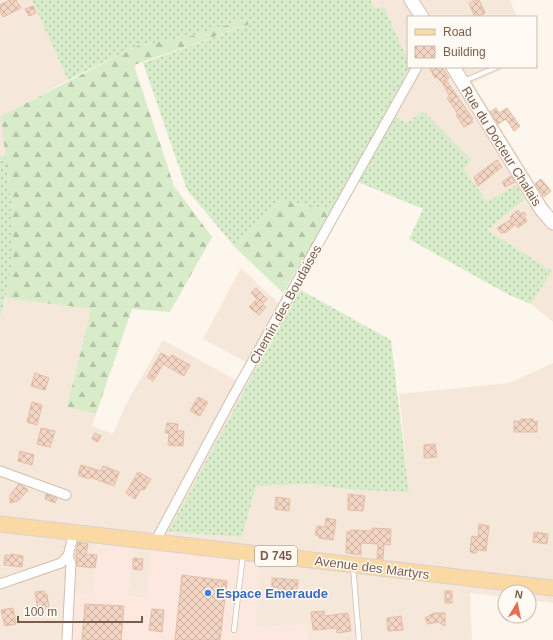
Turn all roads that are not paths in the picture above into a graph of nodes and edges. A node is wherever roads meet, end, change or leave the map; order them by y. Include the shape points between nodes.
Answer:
1 (411, 0) edge
2 (421, 16) edge
3 (416, 68) edge
4 (454, 68) edge
5 (495, 68) edge
6 (462, 82) junction
7 (553, 223) edge
8 (0, 471) edge
9 (66, 495) dead end
10 (0, 524) edge
11 (74, 532) junction
12 (155, 542) junction
13 (243, 552) junction
14 (68, 556) junction
15 (353, 564) junction
16 (0, 584) edge
17 (553, 588) edge
18 (234, 630) dead end
19 (67, 640) edge
20 (359, 640) edge

1 - 2 main road
3 - 12 street, Chemin des Boudaises via 232,398
4 - 6 main road, Rue du Docteur Chalais
5 - 6 lane
6 - 7 main road, Rue du Docteur Chalais via 541,209
8 - 9 street
10 - 11 main road, Avenue des Martyrs / D 745
11 - 12 main road, Avenue des Martyrs / D 745
11 - 14 street
12 - 13 main road, Avenue des Martyrs / D 745
13 - 15 main road, Avenue des Martyrs / D 745
13 - 18 lane
14 - 16 street via 61,563
14 - 19 street via 71,563
15 - 17 main road, Avenue des Martyrs / D 745
15 - 20 lane

